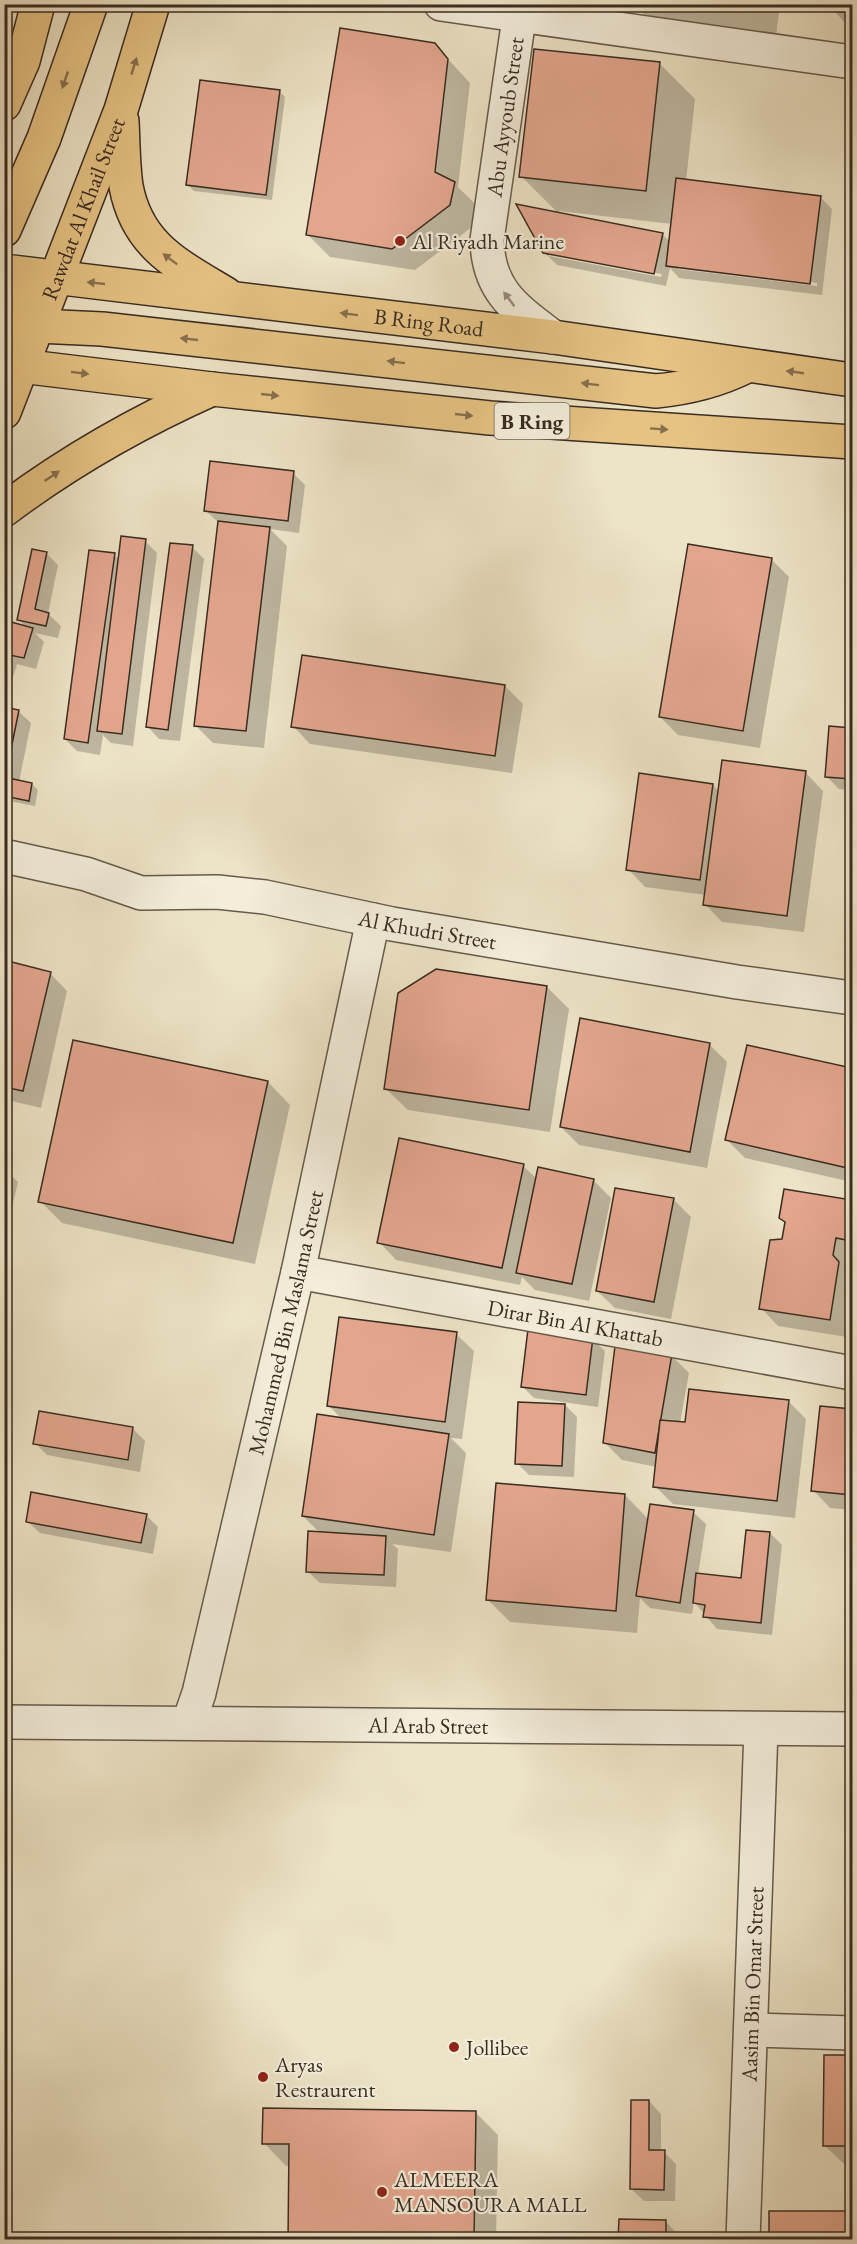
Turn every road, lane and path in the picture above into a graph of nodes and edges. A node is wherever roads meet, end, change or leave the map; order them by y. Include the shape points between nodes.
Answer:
1 (38, 4) edge
2 (91, 4) edge
3 (153, 4) edge
4 (441, 4) edge
5 (520, 9) edge
6 (852, 62) edge
7 (14, 74) edge
8 (4, 104) edge
9 (121, 110) junction
10 (4, 230) edge
11 (4, 271) edge
12 (56, 278) junction
13 (238, 301) junction
14 (4, 305) edge
15 (38, 326) junction
16 (4, 328) edge
17 (553, 337) junction
18 (10, 360) edge
19 (748, 365) junction
20 (852, 380) edge
21 (212, 389) junction
22 (4, 412) edge
23 (852, 442) edge
24 (4, 510) edge
25 (16, 858) edge
26 (373, 920) junction
27 (852, 998) edge
28 (298, 1272) junction
29 (852, 1373) edge
30 (4, 1722) edge
31 (189, 1722) junction
32 (761, 1729) junction
33 (852, 1729) edge
34 (751, 2030) junction
35 (852, 2033) edge
36 (743, 2240) edge

1 - 7 main road
2 -> 10 main road via 44,138
9 -> 3 main road, Rawdat Al Khail Street
4 - 5 street
5 - 6 street
17 -> 5 street, Abu Ayyoub Street via 516,309 491,273 488,260 487,240
7 - 8 main road
9 - 12 main road, Rawdat Al Khail Street
13 -> 9 main road via 158,250 136,219 128,192
11 - 12 main road, B Ring Road
13 -> 12 main road, B Ring Road
12 - 14 main road
12 - 15 main road, Rawdat Al Khail Street
17 -> 13 main road, B Ring Road
15 - 16 main road
15 - 18 main road, Rawdat Al Khail Street
19 -> 15 main road via 688,388 656,391 102,329
17 - 19 main road, B Ring Road
18 -> 21 main road, B Ring
18 - 22 main road, Rawdat Al Khail Street
20 -> 19 main road, B Ring Road
21 -> 23 main road, B Ring via 490,418
24 -> 21 main road via 88,453
25 - 26 street, Al Khudri Street via 141,892 241,894
26 - 27 street, Al Khudri Street
26 - 28 street, Mohammed Bin Maslama Street
28 - 29 street, Dirar Bin Al Khattab
28 - 31 street, Mohammed Bin Maslama Street
30 - 31 street, Al Arab Street
31 - 32 street, Al Arab Street
32 - 33 street, Al Arab Street
32 - 34 street, Aasim Bin Omar Street
34 - 35 street
34 - 36 street, Aasim Bin Omar Street

